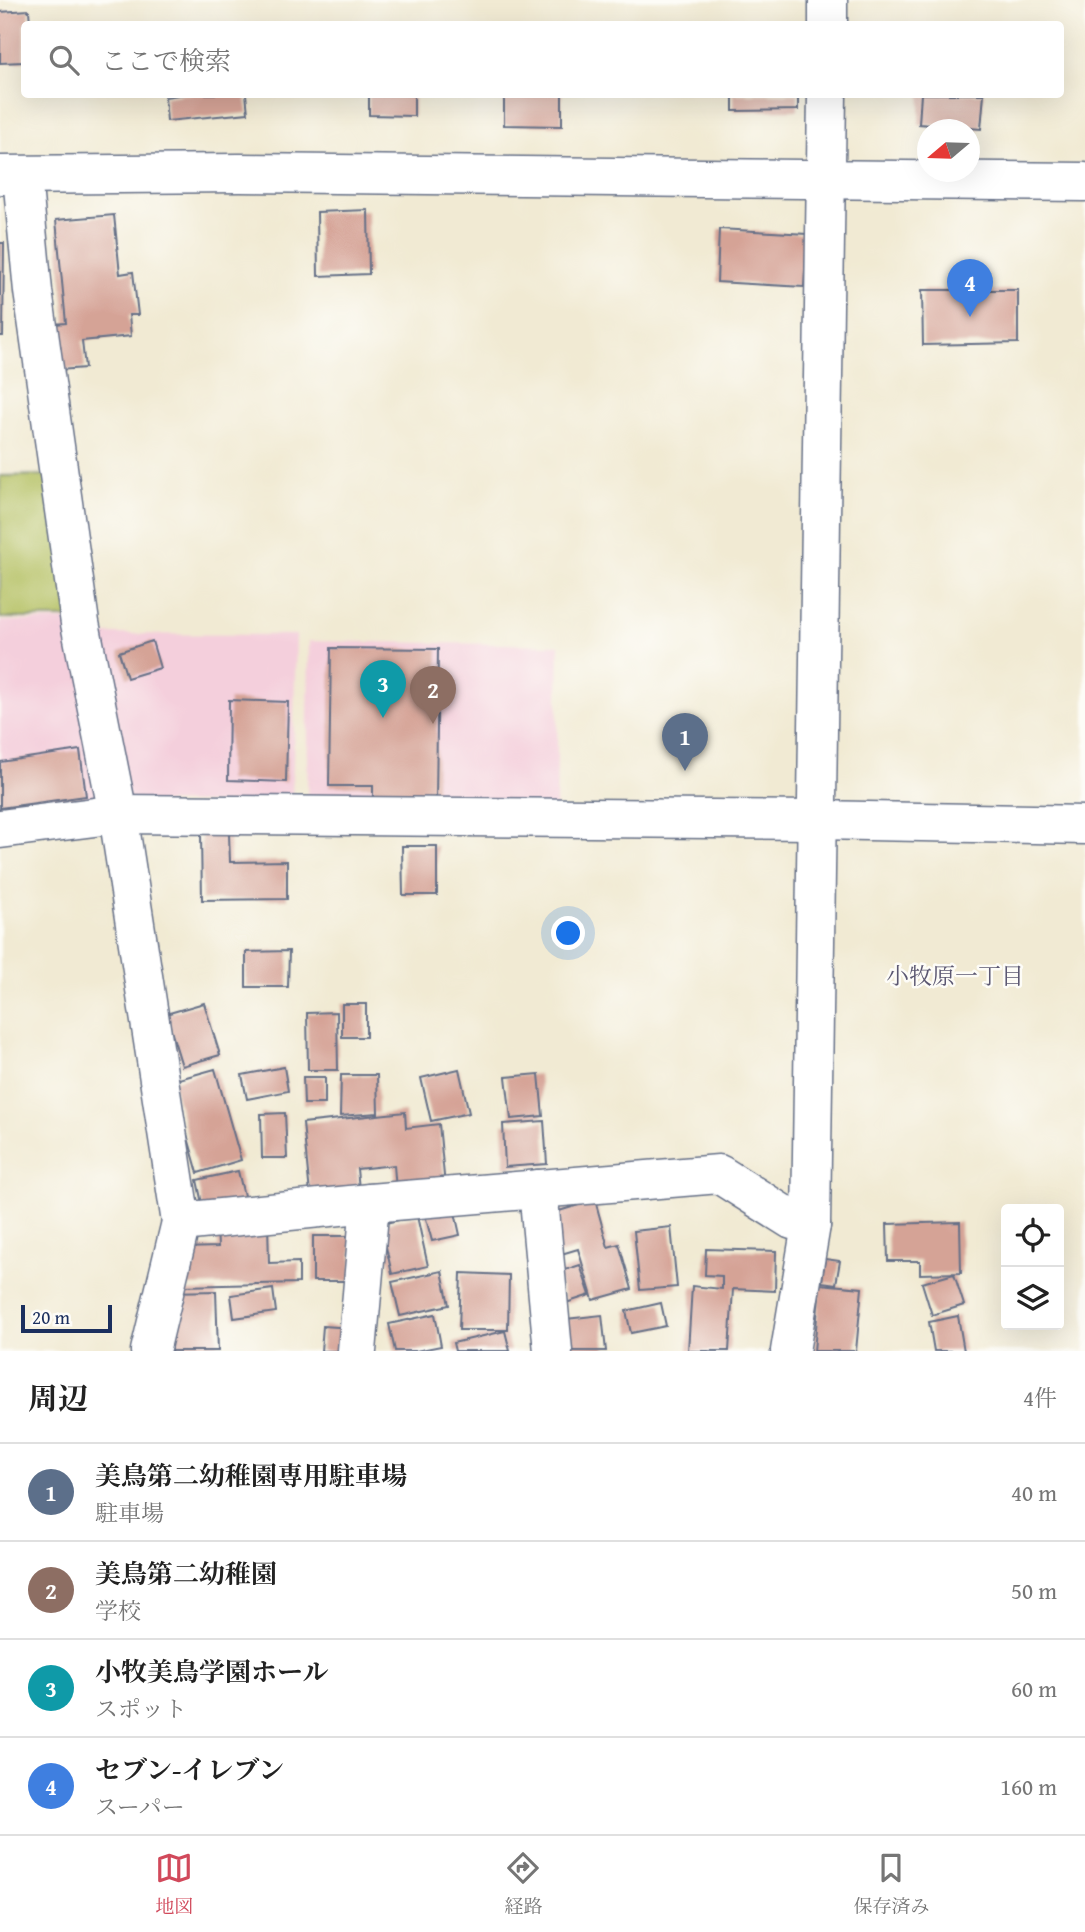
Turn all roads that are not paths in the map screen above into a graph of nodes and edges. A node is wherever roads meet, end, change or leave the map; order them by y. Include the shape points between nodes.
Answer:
1 (828, 0) edge
2 (828, 21) edge
3 (827, 98) edge
4 (11, 176) edge
5 (826, 178) junction
6 (1085, 182) edge
7 (118, 814) junction
8 (816, 820) junction
9 (1085, 825) edge
10 (0, 829) edge
11 (538, 1189) junction
12 (370, 1203) junction
13 (181, 1222) junction
14 (811, 1225) junction
15 (150, 1351) edge
16 (357, 1351) edge
17 (553, 1351) edge
18 (790, 1351) edge

1 - 2 street
3 - 5 street
4 - 5 street via 240,173
4 - 7 street via 33,291 80,623
5 - 6 street
5 - 8 street
7 - 8 street
7 - 10 street
7 - 13 street
8 - 9 street
8 - 14 street
11 - 12 street
11 - 14 street via 719,1174 792,1220
11 - 17 street
12 - 13 street
12 - 16 street
13 - 15 street
14 - 18 street

